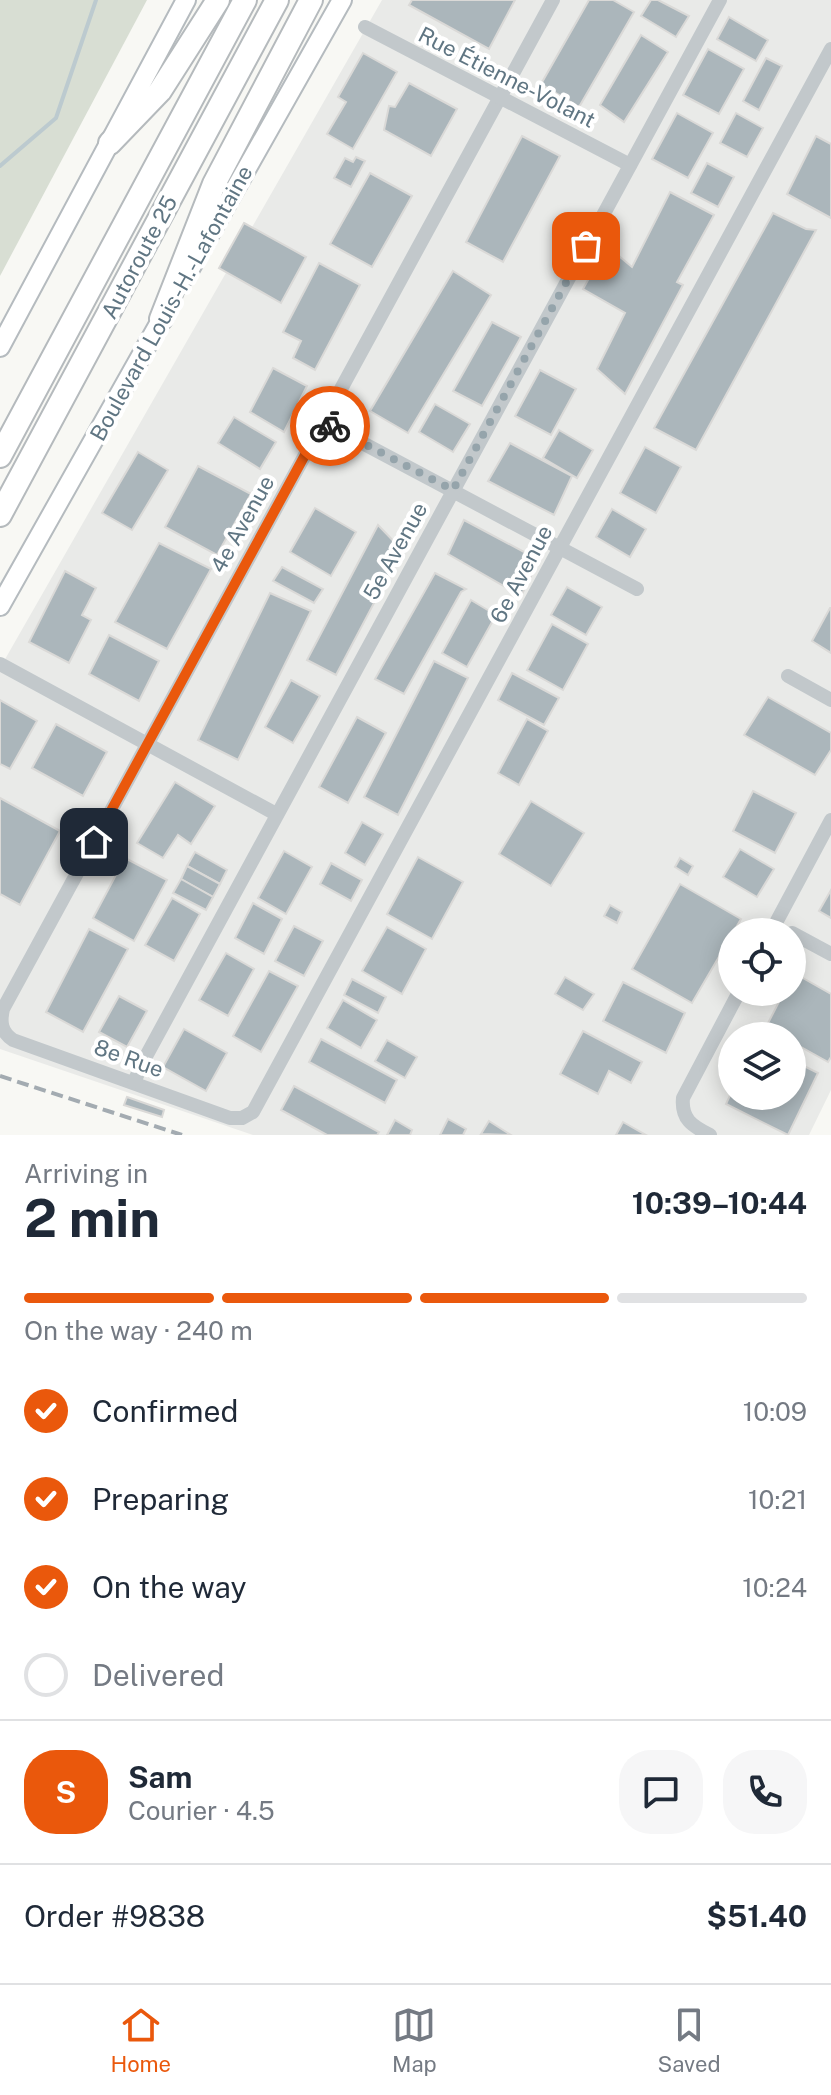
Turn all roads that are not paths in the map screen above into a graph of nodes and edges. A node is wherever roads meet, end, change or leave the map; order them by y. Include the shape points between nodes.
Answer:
1 (186, 0) edge
2 (218, 0) edge
3 (245, 0) edge
4 (277, 0) edge
5 (311, 0) edge
6 (342, 0) edge
7 (553, 0) edge
8 (720, 0) edge
9 (365, 27) dead end
10 (831, 49) edge
11 (500, 98) junction
12 (110, 143) junction
13 (630, 165) junction
14 (161, 319) junction
15 (0, 347) edge
16 (323, 422) junction
17 (0, 456) edge
18 (453, 490) junction
19 (0, 515) edge
20 (560, 548) junction
21 (637, 589) dead end
22 (0, 606) edge
23 (0, 664) edge
24 (788, 676) dead end
25 (831, 700) edge
26 (147, 743) junction
27 (276, 814) junction
28 (831, 820) edge
29 (778, 918) edge
30 (806, 941) edge
31 (831, 954) edge
32 (732, 1006) edge
33 (2, 1029) joint
34 (134, 1082) junction
35 (246, 1117) joint
36 (710, 1135) edge

1 - 12 main road
2 - 12 highway via 160,91
3 - 17 highway, Autoroute 25
4 - 19 highway, Autoroute 25
5 - 14 highway via 214,184
6 - 14 main road, Boulevard Louis-H.-Lafontaine
7 - 11 street, 4e Avenue
8 - 13 street, 5e Avenue
9 - 11 street, Rue Étienne-Volant
10 - 20 street, 6e Avenue
11 - 13 street, Rue Étienne-Volant
11 - 16 street, 4e Avenue
12 - 15 main road
13 - 18 street, 5e Avenue
14 - 22 main road, Boulevard Louis-H.-Lafontaine
16 - 18 street
16 - 26 street, 4e Avenue
18 - 20 street
18 - 27 street, 5e Avenue
20 - 21 street
20 - 35 street, 6e Avenue via 269,1085
23 - 26 street
24 - 25 street
26 - 27 street
26 - 33 street, 4e Avenue via 3,1009
27 - 34 street, 5e Avenue
28 - 29 street
30 - 31 street
32 - 36 street via 683,1098 683,1113
33 - 34 street, 8e Rue via 17,1042
34 - 35 street, 8e Rue via 230,1118

